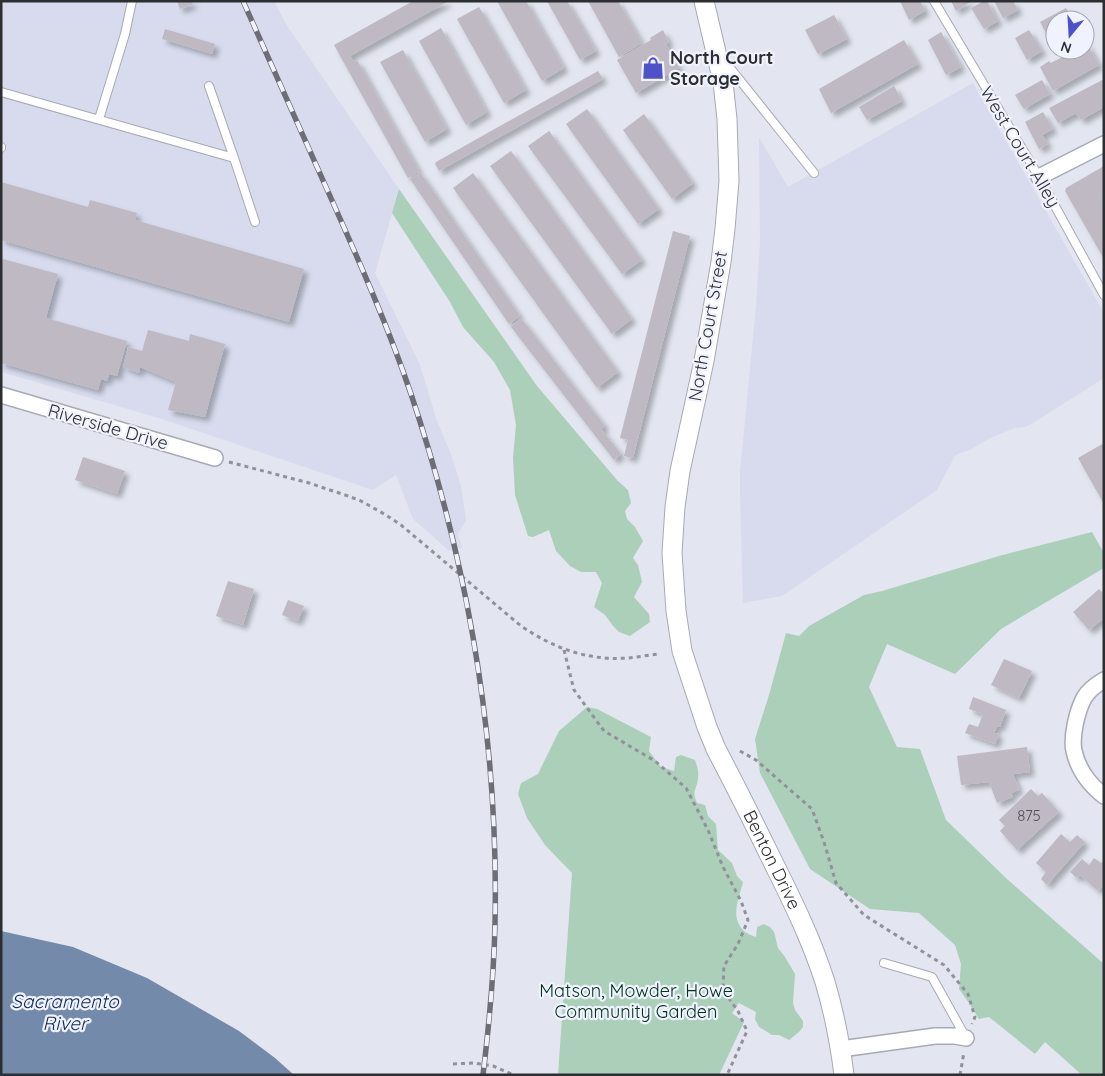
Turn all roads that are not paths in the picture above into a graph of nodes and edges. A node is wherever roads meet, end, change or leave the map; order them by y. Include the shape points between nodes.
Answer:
1 (132, 1) edge
2 (704, 1) edge
3 (934, 1) edge
4 (716, 49) junction
5 (209, 86) dead end
6 (1, 92) edge
7 (99, 119) junction
8 (1104, 144) edge
9 (234, 158) junction
10 (814, 173) dead end
11 (1039, 177) junction
12 (255, 222) dead end
13 (1104, 295) edge
14 (1, 395) edge
15 (220, 459) road end
16 (682, 650) joint
17 (1104, 680) edge
18 (1104, 796) edge
19 (884, 963) dead end
20 (966, 1038) joint
21 (841, 1049) junction
22 (844, 1075) edge

1 - 7 lane
2 - 4 street, North Court Street
3 - 11 lane, West Court Alley
4 - 10 lane
4 - 16 street, North Court Street via 727,119 729,181 719,272 675,507 672,553
5 - 9 lane
6 - 7 lane
7 - 9 lane
8 - 11 street
9 - 12 lane
11 - 13 lane, West Court Alley
14 - 15 street, Riverside Drive
16 - 21 street, Benton Drive via 713,741 809,939 829,997
17 - 18 street via 1085,697 1073,740 1079,766 1087,780
19 - 20 lane via 932,977
20 - 21 street via 936,1036
21 - 22 street, Benton Drive

